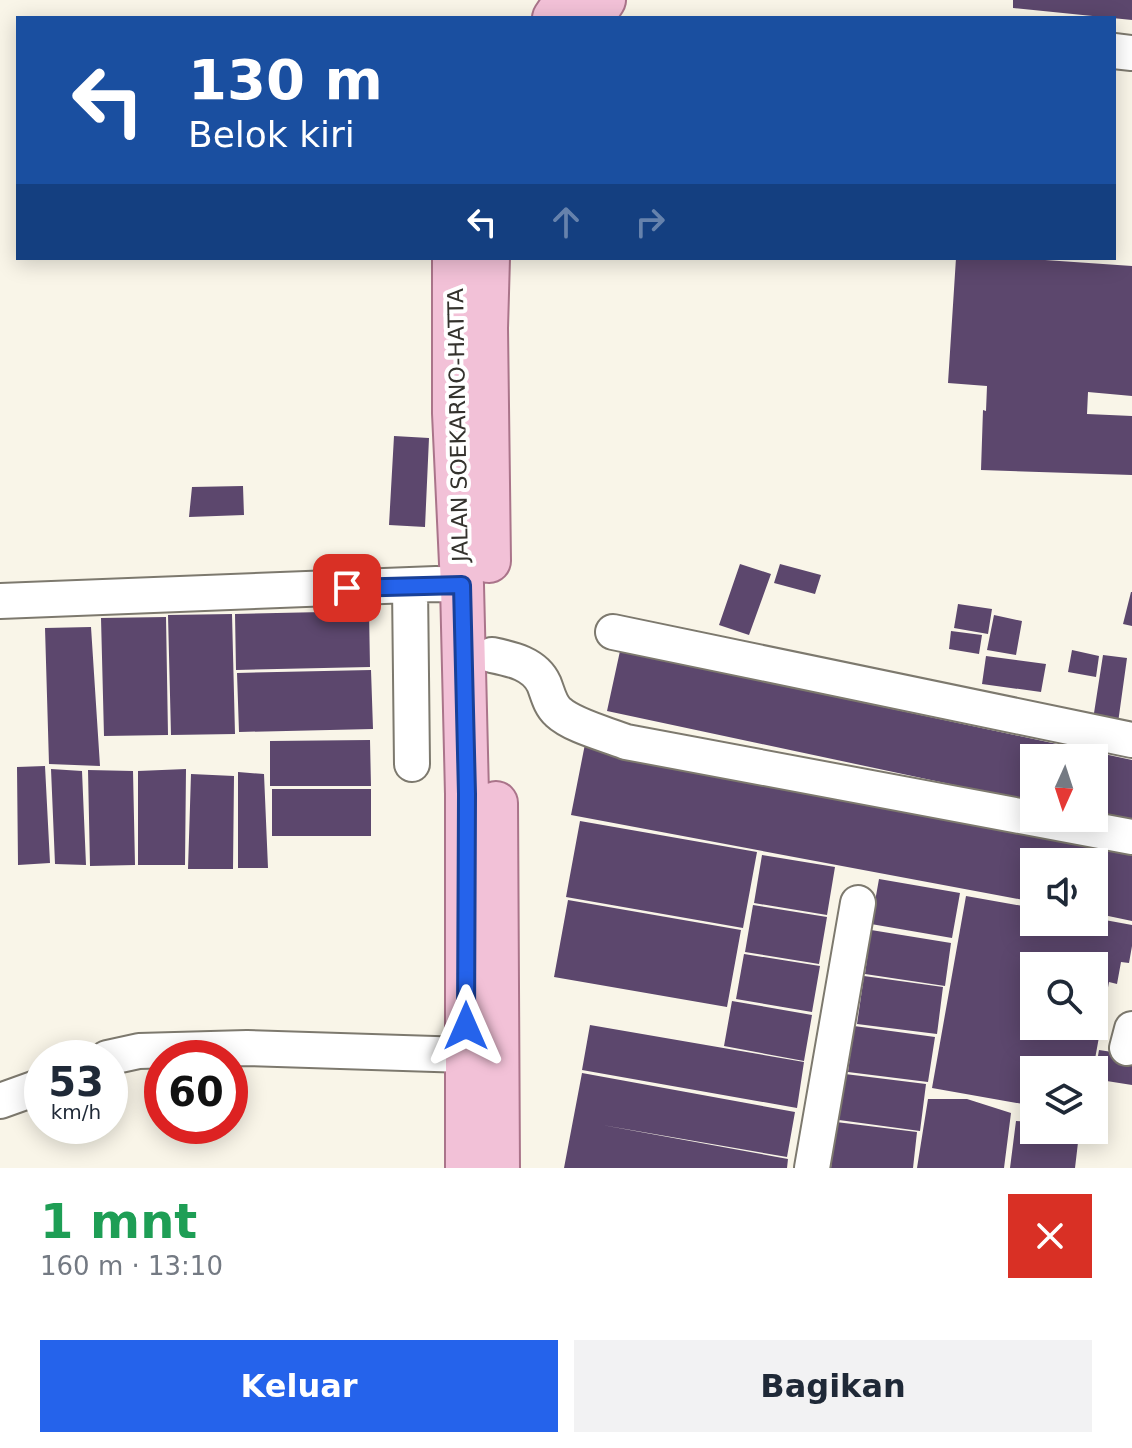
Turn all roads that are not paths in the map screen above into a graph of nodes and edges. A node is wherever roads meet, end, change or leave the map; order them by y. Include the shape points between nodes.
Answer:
1 (454, 260) edge
2 (488, 260) edge
3 (462, 585) junction
4 (410, 586) junction
5 (0, 601) edge
6 (613, 632) dead end
7 (492, 655) junction
8 (1132, 740) edge
9 (412, 764) dead end
10 (1132, 837) edge
11 (858, 903) dead end
12 (128, 1053) edge
13 (466, 1055) junction
14 (24, 1092) edge
15 (0, 1101) edge
16 (467, 1168) edge
17 (498, 1168) edge
18 (812, 1168) edge

1 - 3 main road, JALAN SOEKARNO-HATTA
2 - 7 main road, JALAN SOEKARNO-HATTA
3 - 4 lane
3 - 13 main road, JALAN SOEKARNO-HATTA
4 - 5 lane
4 - 9 lane
6 - 8 lane
7 - 10 lane via 532,670 553,706 569,720 626,742
7 - 17 main road, JALAN SOEKARNO-HATTA
11 - 18 lane
12 - 13 lane via 247,1048
13 - 16 main road, JALAN SOEKARNO-HATTA
14 - 15 lane

